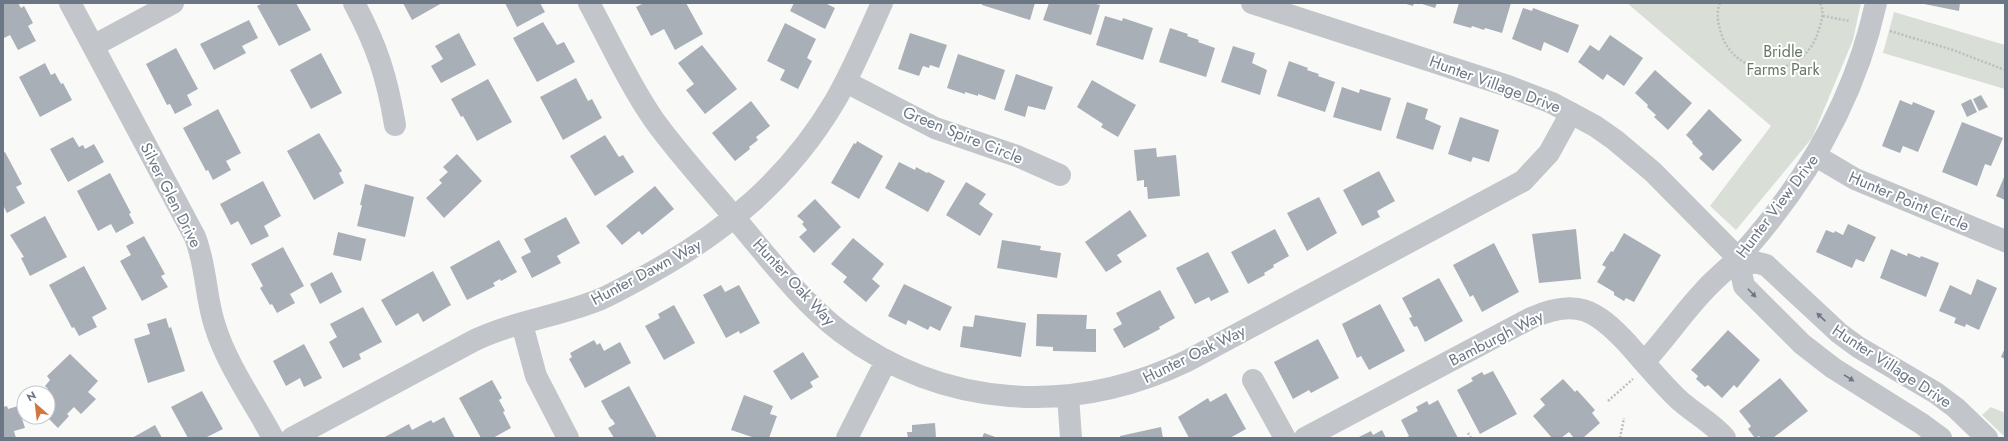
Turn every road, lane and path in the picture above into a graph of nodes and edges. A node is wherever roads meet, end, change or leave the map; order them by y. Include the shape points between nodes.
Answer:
1 (70, 3) edge
2 (173, 3) edge
3 (354, 3) edge
4 (589, 3) edge
5 (882, 3) edge
6 (1252, 3) edge
7 (1720, 3) edge
8 (1820, 3) edge
9 (1876, 3) edge
10 (1823, 16) junction
11 (1856, 22) dead end
12 (1889, 30) dead end
13 (93, 46) junction
14 (2005, 70) edge
15 (846, 82) junction
16 (1571, 113) junction
17 (395, 125) dead end
18 (1816, 156) junction
19 (1060, 175) dead end
20 (734, 218) junction
21 (2005, 240) edge
22 (1738, 258) junction
23 (522, 324) junction
24 (886, 361) junction
25 (1646, 364) junction
26 (1253, 380) dead end
27 (1068, 396) junction
28 (1608, 401) dead end
29 (1624, 418) dead end
30 (1468, 433) dead end
31 (273, 438) edge
32 (292, 438) edge
33 (568, 438) edge
34 (847, 438) edge
35 (1071, 438) edge
36 (1285, 438) edge
37 (1305, 438) edge
38 (1471, 438) edge
39 (1620, 438) edge
40 (1725, 438) edge
41 (1941, 438) edge
42 (1987, 438) edge

1 - 13 street, Silver Glen Drive
2 - 13 street
3 - 17 street via 383,68
4 - 20 street, Hunter Oak Way via 650,114
5 - 15 street, Hunter Dawn Way
6 - 16 street, Hunter Village Drive via 1508,86
7 - 10 path via 1718,23 1723,40 1736,57 1755,68 1780,68 1802,57 1812,48
8 - 10 path
9 - 18 street, Hunter View Drive via 1860,60 1832,127
10 - 11 path
12 - 14 path
13 - 31 street, Silver Glen Drive via 195,237 203,260 211,313 219,337
15 - 19 street, Green Spire Circle via 935,128 1017,156
15 - 20 street, Hunter Dawn Way via 821,124 787,167
16 - 22 street, Hunter Village Drive via 1595,126 1635,156
16 - 27 street, Hunter Oak Way via 1541,163 1512,188 1165,372 1122,386
18 - 21 street, Hunter Point Circle via 1854,179
18 - 22 street, Hunter View Drive via 1762,231
20 - 23 street, Hunter Dawn Way via 689,251 608,295
20 - 24 street, Hunter Oak Way via 819,313 840,331
22 - 25 street, Hunter View Drive via 1702,293
22 -> 41 street, Hunter Village Drive via 1744,286 1802,344 1833,368
42 -> 22 street, Hunter Village Drive via 1961,412 1936,393 1839,333 1766,264
23 - 32 street, Hunter Dawn Way via 475,340
23 - 33 street via 536,376
24 - 27 street, Hunter Oak Way via 934,381 962,389 1020,397
24 - 34 street
25 - 28 path
25 - 37 street, Bamburgh Way via 1600,317 1583,310 1551,310 1531,318
25 - 40 street, Bamburgh Way via 1676,396
26 - 36 street
27 - 35 street
29 - 39 path
30 - 38 path

